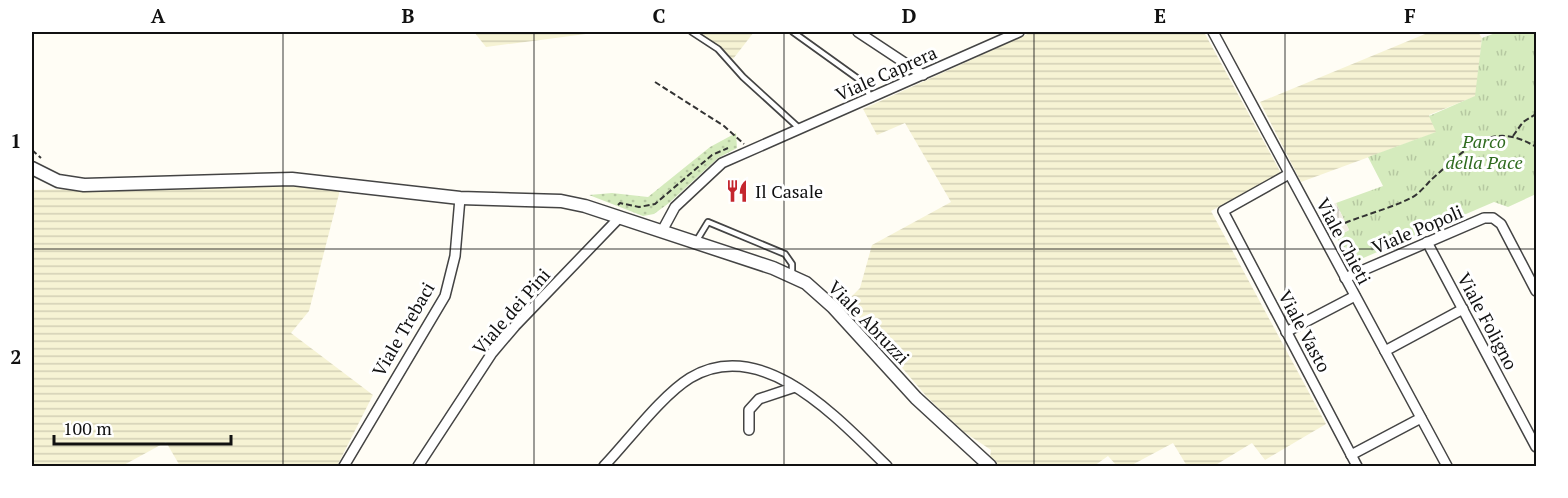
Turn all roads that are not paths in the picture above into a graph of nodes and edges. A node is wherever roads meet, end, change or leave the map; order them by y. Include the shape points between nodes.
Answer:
1 (692, 32) edge
2 (793, 32) edge
3 (858, 32) edge
4 (1019, 32) edge
5 (1213, 32) edge
6 (923, 75) junction
7 (871, 99) junction
8 (799, 128) junction
9 (33, 172) edge
10 (1290, 174) junction
11 (460, 198) junction
12 (619, 213) junction
13 (662, 231) junction
14 (696, 242) junction
15 (1427, 242) junction
16 (792, 277) junction
17 (1345, 278) junction
18 (1536, 291) edge
19 (1355, 296) junction
20 (1463, 309) junction
21 (1286, 332) junction
22 (1384, 351) junction
23 (795, 387) junction
24 (1420, 418) junction
25 (749, 430) dead end
26 (1536, 447) edge
27 (1351, 455) junction
28 (344, 466) edge
29 (418, 466) edge
30 (604, 466) edge
31 (886, 466) edge
32 (990, 466) edge
33 (1357, 466) edge
34 (1447, 466) edge

1 - 8 lane via 718,49
2 - 7 lane via 864,82
3 - 6 street
4 - 6 street, Viale Caprera
5 - 10 street, Viale Chieti
6 - 7 street, Viale Caprera
7 - 8 street, Viale Caprera
8 - 13 street, Viale Caprera via 745,147 722,163 675,207
9 - 11 street, Viale Abruzzi via 84,185 292,179
10 - 17 street, Viale Chieti
10 - 21 street, Viale Vasto via 1223,211
11 - 12 street, Viale Abruzzi via 561,201
11 - 28 street, Viale Trebaci via 455,256 444,296
12 - 13 street, Viale Abruzzi
12 - 29 street, Viale dei Pini via 492,353
13 - 14 street, Viale Abruzzi
14 - 16 street, Viale Abruzzi
14 - 16 lane via 708,222 785,254 792,264
15 - 17 street, Viale Popoli
15 - 18 street, Viale Popoli via 1484,218 1493,218 1501,224
15 - 20 street, Viale Foligno
16 - 32 street, Viale Abruzzi via 806,283 833,307 916,398
17 - 19 street, Viale Chieti
19 - 21 street
19 - 22 street, Viale Chieti
20 - 22 street
20 - 26 street, Viale Foligno
21 - 27 street, Viale Vasto
22 - 24 street, Viale Chieti
23 - 25 street via 759,399 749,411
23 - 30 street via 754,368 711,370 691,378
23 - 31 street via 845,426
24 - 27 street
24 - 34 street, Viale Chieti
27 - 33 street, Viale Vasto

